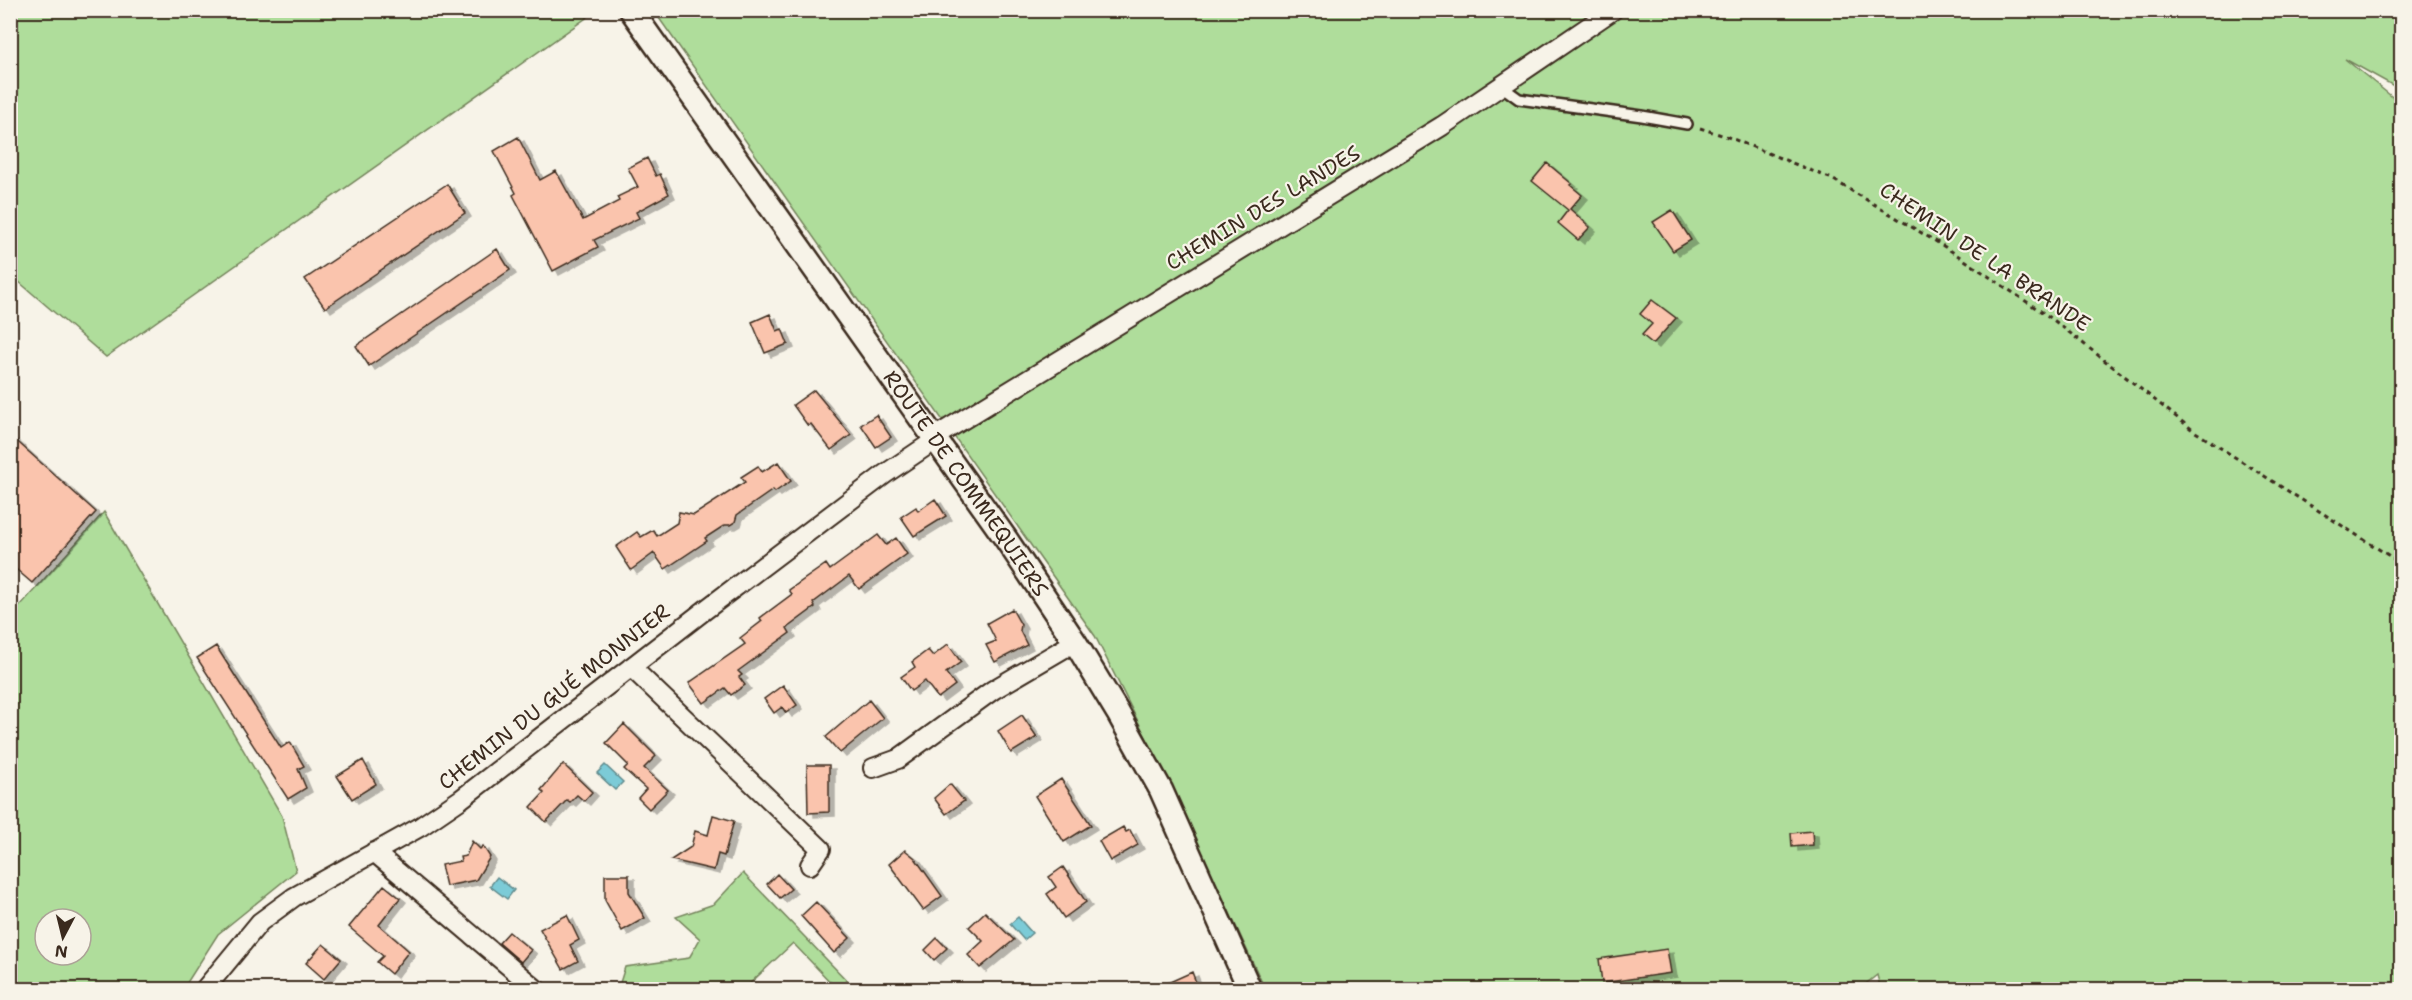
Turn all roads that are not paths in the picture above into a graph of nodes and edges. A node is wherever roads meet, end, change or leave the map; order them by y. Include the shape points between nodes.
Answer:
1 (631, 10) edge
2 (1613, 10) edge
3 (1501, 86) junction
4 (1687, 124) road end
5 (933, 438) junction
6 (1074, 642) junction
7 (631, 667) junction
8 (873, 768) dead end
9 (374, 852) junction
10 (810, 865) dead end
11 (204, 990) edge
12 (537, 990) edge
13 (1250, 990) edge

1 - 5 street, ROUTE DE COMMEQUIERS
2 - 3 street, CHEMIN DES LANDES
3 - 4 lane via 1519,99
3 - 5 street, CHEMIN DES LANDES
5 - 6 street, ROUTE DE COMMEQUIERS
5 - 7 street, CHEMIN DU GUÉ MONNIER
6 - 8 street via 993,690 898,759
6 - 13 street, ROUTE DE COMMEQUIERS via 1161,790
7 - 9 street, CHEMIN DU GUÉ MONNIER via 461,799
7 - 10 street via 821,849
9 - 11 street, CHEMIN DU GUÉ MONNIER via 294,897 260,922
9 - 12 street

